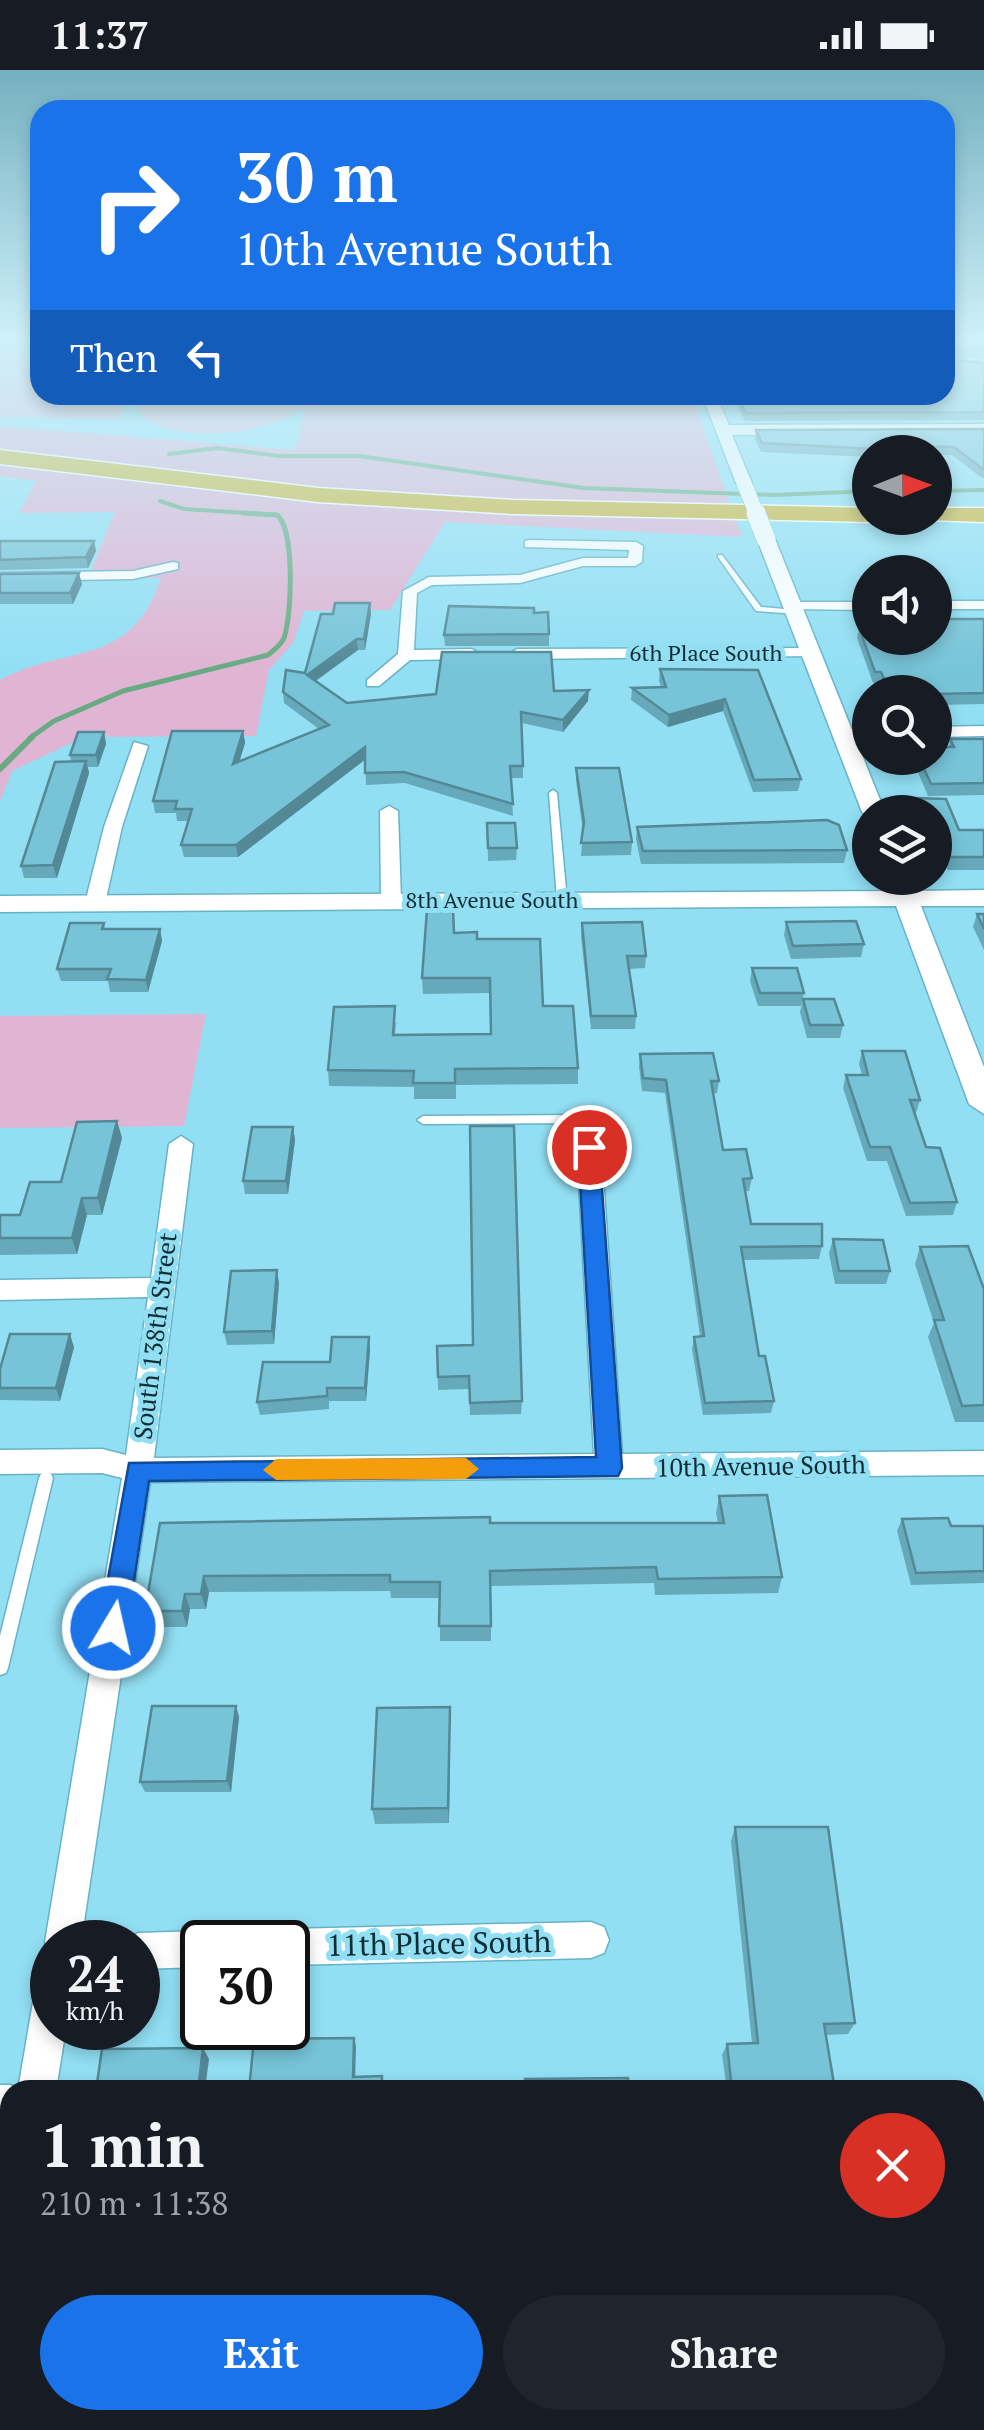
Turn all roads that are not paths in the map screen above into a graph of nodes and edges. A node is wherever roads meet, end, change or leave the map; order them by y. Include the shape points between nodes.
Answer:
1 (53, 449) edge
2 (731, 449) edge
3 (0, 457) edge
4 (852, 500) edge
5 (952, 500) edge
6 (984, 500) edge
7 (984, 514) edge
8 (852, 515) edge
9 (952, 515) edge
10 (530, 544) dead end
11 (720, 556) dead end
12 (173, 566) dead end
13 (0, 576) edge
14 (952, 605) edge
15 (984, 605) edge
16 (852, 607) edge
17 (793, 609) junction
18 (812, 652) junction
19 (406, 654) junction
20 (484, 654) edge
21 (503, 654) edge
22 (600, 654) junction
23 (603, 674) dead end
24 (373, 683) dead end
25 (984, 731) edge
26 (952, 732) edge
27 (845, 734) junction
28 (852, 734) edge
29 (140, 746) dead end
30 (553, 793) dead end
31 (868, 795) edge
32 (389, 811) dead end
33 (852, 890) edge
34 (952, 894) edge
35 (905, 895) edge
36 (984, 898) edge
37 (391, 900) junction
38 (562, 900) junction
39 (95, 903) junction
40 (0, 904) edge
41 (984, 1104) edge
42 (423, 1120) dead end
43 (181, 1144) dead end
44 (589, 1147) joint
45 (160, 1287) junction
46 (0, 1290) edge
47 (0, 1462) edge
48 (984, 1462) edge
49 (609, 1468) junction
50 (138, 1470) junction
51 (46, 1478) dead end
52 (1, 1662) edge
53 (66, 1920) edge
54 (591, 1940) dead end
55 (310, 1946) edge
56 (43, 2050) edge
57 (38, 2080) edge

1 - 4 highway via 334,482 530,494
2 - 17 street, bridge
3 - 8 highway via 318,494 514,507
5 - 6 highway
7 - 9 highway
10 - 19 street via 636,546 634,562 582,562 520,580 429,582 410,590
11 - 17 lane via 759,609
12 - 13 street via 134,575
14 - 15 street
16 - 17 street
17 - 18 street
18 - 22 street, 6th Place South
18 - 27 street
19 - 20 street
19 - 24 street
21 - 22 street, 6th Place South
22 - 23 street, 6th Place South
25 - 26 street
27 - 28 street
27 - 31 street
29 - 39 street
30 - 38 lane
32 - 37 street
33 - 38 street, 8th Avenue South
34 - 36 street, 8th Avenue South
35 - 41 street
37 - 38 street, 8th Avenue South
37 - 39 street, 8th Avenue South
39 - 40 street, 8th Avenue South
42 - 44 lane via 576,1120
43 - 45 street, South 138th Street
44 - 49 street
45 - 46 street
45 - 50 street, South 138th Street
47 - 50 street, 10th Avenue South via 102,1462
48 - 49 street, 10th Avenue South
49 - 50 street, 10th Avenue South
50 - 53 street, South 138th Street
51 - 52 lane
54 - 55 street, 11th Place South
56 - 57 street

